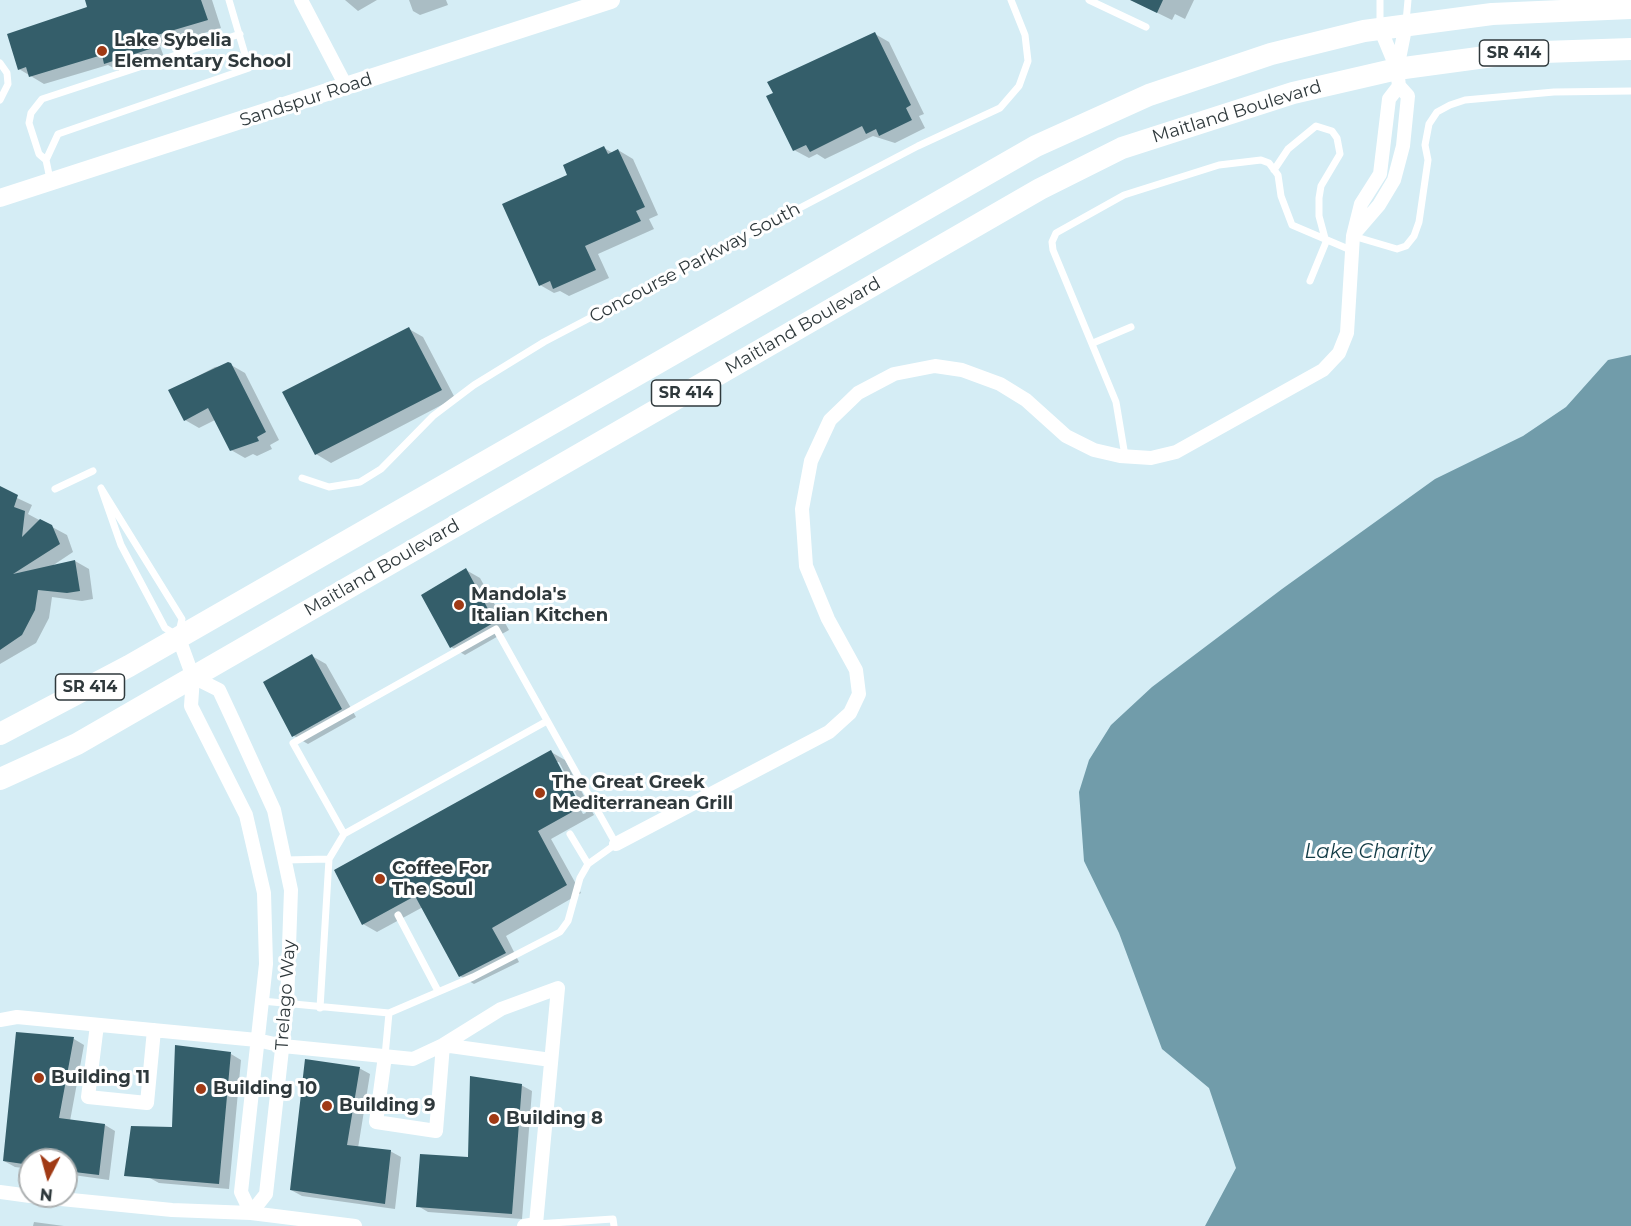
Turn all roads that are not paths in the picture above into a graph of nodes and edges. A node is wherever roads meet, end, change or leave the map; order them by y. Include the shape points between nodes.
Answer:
1 (229, 0) edge
2 (301, 0) edge
3 (611, 0) edge
4 (1011, 0) edge
5 (1089, 0) edge
6 (1380, 0) edge
7 (1408, 0) edge
8 (1631, 8) edge
9 (1406, 24) junction
10 (1146, 27) dead end
11 (1380, 28) junction
12 (240, 34) junction
13 (1631, 49) edge
14 (0, 63) edge
15 (1398, 77) junction
16 (347, 88) junction
17 (1631, 91) edge
18 (0, 100) edge
19 (46, 160) junction
20 (1274, 170) junction
21 (51, 182) junction
22 (0, 198) edge
23 (1353, 236) junction
24 (1326, 242) junction
25 (1353, 252) junction
26 (1310, 281) dead end
27 (1131, 327) dead end
28 (1093, 343) junction
29 (1125, 456) junction
30 (93, 471) dead end
31 (302, 478) dead end
32 (55, 489) dead end
33 (178, 636) junction
34 (193, 677) junction
35 (547, 721) junction
36 (0, 734) edge
37 (0, 779) edge
38 (344, 834) junction
39 (570, 834) dead end
40 (616, 844) junction
41 (328, 859) junction
42 (285, 860) junction
43 (588, 864) junction
44 (398, 915) dead end
45 (438, 991) junction
46 (262, 1001) junction
47 (287, 1004) junction
48 (320, 1008) junction
49 (389, 1013) junction
50 (0, 1020) edge
51 (97, 1025) junction
52 (154, 1030) junction
53 (258, 1040) junction
54 (443, 1045) junction
55 (283, 1046) junction
56 (385, 1056) junction
57 (551, 1059) junction
58 (0, 1192) edge
59 (18, 1194) edge
60 (78, 1201) edge
61 (251, 1213) junction
62 (530, 1225) edge
63 (355, 1226) edge
64 (614, 1226) edge

1 - 12 lane
2 - 16 street
3 - 16 street, Sandspur Road
4 - 31 lane, Concourse Parkway South via 1024,35 1028,61 1019,86 1000,108 918,146 544,342 433,416 381,469 360,482 329,487
5 - 10 lane
6 - 11 lane
7 - 9 lane
8 - 9 main road, SR 414 via 1539,10
9 - 11 main road
9 - 15 street
11 - 15 street
11 - 33 main road, SR 414 via 1271,54 1149,95 1036,146
12 - 19 lane via 249,60 246,70 58,134
12 - 19 lane via 42,99 31,113 29,123 39,154
13 - 15 main road, Maitland Boulevard / SR 414 via 1515,53
14 - 18 lane via 8,84
15 - 23 street via 1408,96 1394,180
15 - 34 main road, Maitland Boulevard / SR 414 via 1293,93 1112,153 1040,189
16 - 21 street, Sandspur Road
17 - 23 lane via 1554,92 1465,100 1450,105 1437,112 1429,124 1425,145 1428,160 1414,236 1406,246 1397,249
19 - 21 lane
20 - 24 lane via 1292,225
20 - 24 lane via 1304,134 1316,126 1332,131 1340,154 1321,186 1319,198
20 - 28 lane via 1261,160 1219,165 1124,195 1056,233 1053,250
21 - 22 street, Sandspur Road
23 - 25 street
24 - 25 lane
24 - 26 lane
25 - 29 street via 1347,333 1339,352 1323,370 1176,452 1151,458
27 - 28 lane
28 - 29 lane via 1116,402
29 - 40 street via 1094,450 1066,436 1026,399 962,370 935,366 894,374 858,393 830,420 811,461 801,509 806,566 828,619 856,670 859,694 850,713 828,732
30 - 32 lane
33 - 33 lane via 182,619 101,488 121,545 165,628
33 - 34 street
33 - 36 main road, SR 414
34 - 37 main road, Maitland Boulevard / SR 414 via 76,744
34 - 42 street, Trelago Way via 219,690 274,810
34 - 46 street, Trelago Way via 191,706 246,815 264,893 266,964
35 - 38 lane
35 - 38 lane via 496,629 293,743
35 - 40 lane
38 - 41 lane
39 - 43 lane
40 - 43 lane
41 - 42 lane
41 - 48 lane
42 - 47 street, Trelago Way via 291,890
43 - 45 lane via 568,921 560,932
44 - 45 lane
45 - 49 lane
46 - 47 lane
46 - 53 street, Trelago Way
47 - 48 lane
47 - 55 street, Trelago Way
48 - 49 lane
49 - 56 lane
50 - 51 street via 17,1017
51 - 52 street
51 - 52 street via 88,1097 147,1103
52 - 53 street
53 - 55 street
53 - 61 street, Trelago Way via 241,1192
54 - 56 street via 413,1059
54 - 56 street via 436,1131 376,1122
54 - 57 street
54 - 57 street via 501,1009 558,988
55 - 56 street
55 - 61 street, Trelago Way via 266,1194
57 - 62 street
58 - 59 street
60 - 61 street
61 - 63 street
62 - 64 lane via 613,1219

